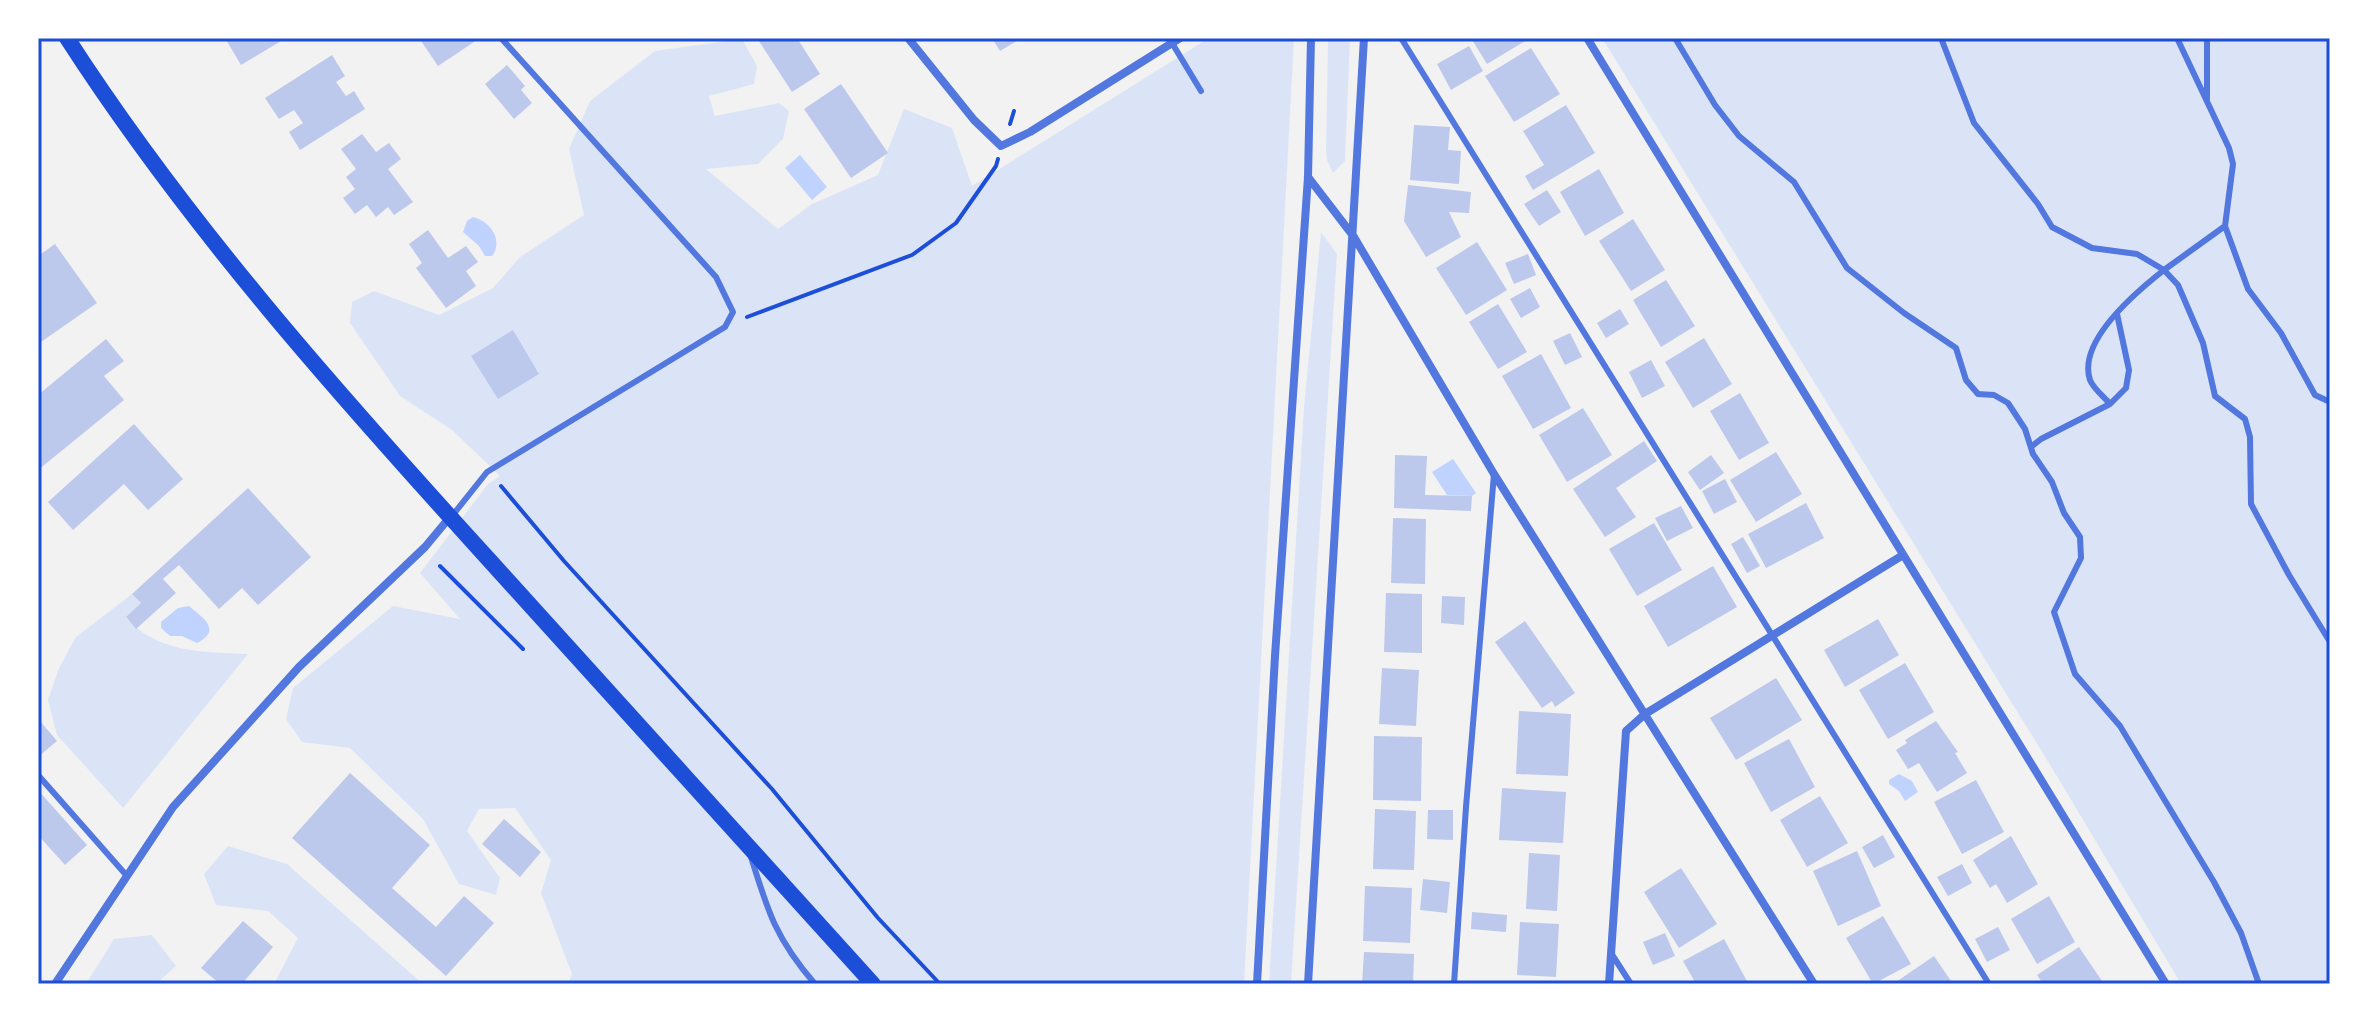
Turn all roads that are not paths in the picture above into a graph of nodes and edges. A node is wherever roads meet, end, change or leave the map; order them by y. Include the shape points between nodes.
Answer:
1 (67, 38) edge
2 (501, 38) edge
3 (908, 38) edge
4 (1311, 38) edge
5 (1364, 38) edge
6 (1401, 38) edge
7 (1587, 38) edge
8 (1675, 38) edge
9 (1941, 38) edge
10 (2177, 38) edge
11 (2207, 38) edge
12 (1176, 40) edge
13 (1201, 91) dead end
14 (2207, 102) junction
15 (1308, 177) junction
16 (2225, 226) junction
17 (1354, 237) junction
18 (2164, 270) junction
19 (2117, 314) junction
20 (2330, 402) edge
21 (2110, 404) junction
22 (2031, 447) junction
23 (1494, 474) junction
24 (450, 517) junction
25 (1903, 555) junction
26 (1774, 637) junction
27 (2330, 642) edge
28 (1645, 714) junction
29 (38, 775) edge
30 (748, 846) junction
31 (127, 876) junction
32 (1611, 951) junction
33 (55, 984) edge
34 (815, 984) edge
35 (873, 984) edge
36 (1257, 984) edge
37 (1308, 984) edge
38 (1454, 984) edge
39 (1609, 984) edge
40 (1631, 984) edge
41 (1814, 984) edge
42 (1989, 984) edge
43 (2166, 984) edge
44 (2259, 984) edge

1 - 24 main road via 205,230
2 - 24 lane via 716,277 733,312 725,327 487,472
3 - 12 street via 1001,146
4 - 15 street
5 - 17 street
6 - 26 lane
7 - 25 street
8 - 22 lane via 1739,136 1794,182 1847,268 1956,348 1966,380 1978,394 2008,403
9 - 18 lane via 1974,123 2052,227 2092,248 2137,254
10 - 14 lane
11 - 14 lane
12 - 13 lane
14 - 16 lane via 2233,164
15 - 17 street
15 - 36 street
16 - 18 lane
16 - 20 lane via 2248,289 2281,333 2315,395
17 - 23 street
17 - 37 street
18 - 19 lane via 2131,295
18 - 27 lane via 2178,285 2203,343 2215,396 2245,419 2251,504
19 - 21 lane via 2129,370 2126,388
19 - 21 lane via 2087,359 2090,383
21 - 22 lane
22 - 44 lane via 2080,537 2081,558 2054,612 2075,674 2120,726 2214,882 2241,933
23 - 28 street
23 - 38 lane
24 - 30 main road
24 - 31 street via 299,667 173,807
25 - 26 street
25 - 43 street
26 - 28 street
26 - 42 lane
28 - 32 street via 1626,731
28 - 41 street
29 - 31 lane
30 - 34 lane via 771,922
30 - 35 main road
31 - 33 street
32 - 39 street
32 - 40 lane

